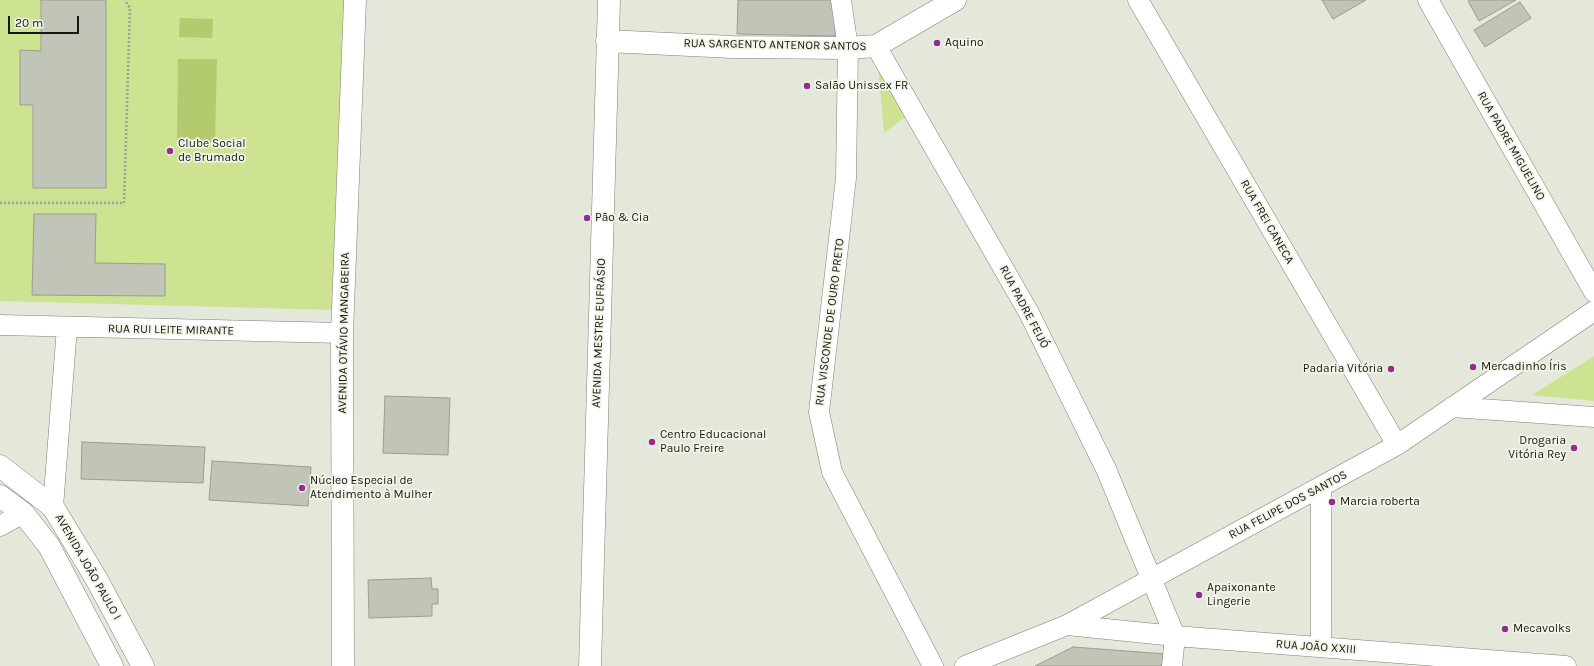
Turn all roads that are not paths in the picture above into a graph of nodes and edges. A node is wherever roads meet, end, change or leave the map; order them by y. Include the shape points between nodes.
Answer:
1 (355, 0) edge
2 (609, 0) edge
3 (841, 0) edge
4 (954, 0) edge
5 (1138, 0) edge
6 (1428, 0) edge
7 (608, 41) junction
8 (876, 46) junction
9 (848, 48) junction
10 (1594, 292) edge
11 (1594, 311) edge
12 (0, 325) edge
13 (67, 327) junction
14 (342, 333) junction
15 (1452, 407) junction
16 (1594, 417) edge
17 (1397, 445) junction
18 (0, 466) edge
19 (1321, 488) junction
20 (0, 496) edge
21 (53, 507) junction
22 (23, 513) junction
23 (0, 526) edge
24 (1150, 578) junction
25 (1067, 625) junction
26 (1175, 636) junction
27 (1320, 647) junction
28 (112, 666) edge
29 (142, 666) edge
30 (343, 666) edge
31 (590, 666) edge
32 (933, 666) edge
33 (965, 666) edge
34 (1172, 666) edge
35 (1566, 666) edge

1 - 14 main road, AVENIDA OTÁVIO MANGABEIRA
2 - 7 main road, AVENIDA MESTRE EUFRÁSIO
3 - 9 street, RUA VISCONDE DE OURO PRETO
4 - 8 main road, RUA SARGENTO ANTENOR SANTOS
5 - 17 street, RUA FREI CANECA
6 - 10 street, RUA PADRE MIGUELINO
7 - 9 main road, RUA SARGENTO ANTENOR SANTOS via 732,47
7 - 31 main road, AVENIDA MESTRE EUFRÁSIO
8 - 9 main road, RUA SARGENTO ANTENOR SANTOS
8 - 24 street, RUA PADRE FEIJÓ via 1029,313 1106,469
9 - 32 street, RUA VISCONDE DE OURO PRETO via 846,178 819,412 832,472
11 - 15 street, RUA FELIPE DOS SANTOS
12 - 13 street, RUA RUI LEITE MIRANTE
13 - 14 street, RUA RUI LEITE MIRANTE
13 - 21 street
14 - 30 main road, AVENIDA OTÁVIO MANGABEIRA
15 - 16 street
15 - 17 street, RUA FELIPE DOS SANTOS
17 - 19 street, RUA FELIPE DOS SANTOS
18 - 21 main road, AVENIDA JOÃO PAULO I
19 - 24 street, RUA FELIPE DOS SANTOS
19 - 27 street
20 - 22 main road, AVENIDA JOÃO PAULO I
21 - 29 main road, AVENIDA JOÃO PAULO I via 98,580
22 - 23 street
22 - 28 main road, AVENIDA JOÃO PAULO I via 49,546
24 - 25 street, RUA FELIPE DOS SANTOS
24 - 26 street, RUA PADRE FEIJÓ
25 - 26 street, RUA JOÃO XXIII
25 - 33 street, RUA FELIPE DOS SANTOS
26 - 27 street, RUA JOÃO XXIII
26 - 34 street
27 - 35 street, RUA JOÃO XXIII

